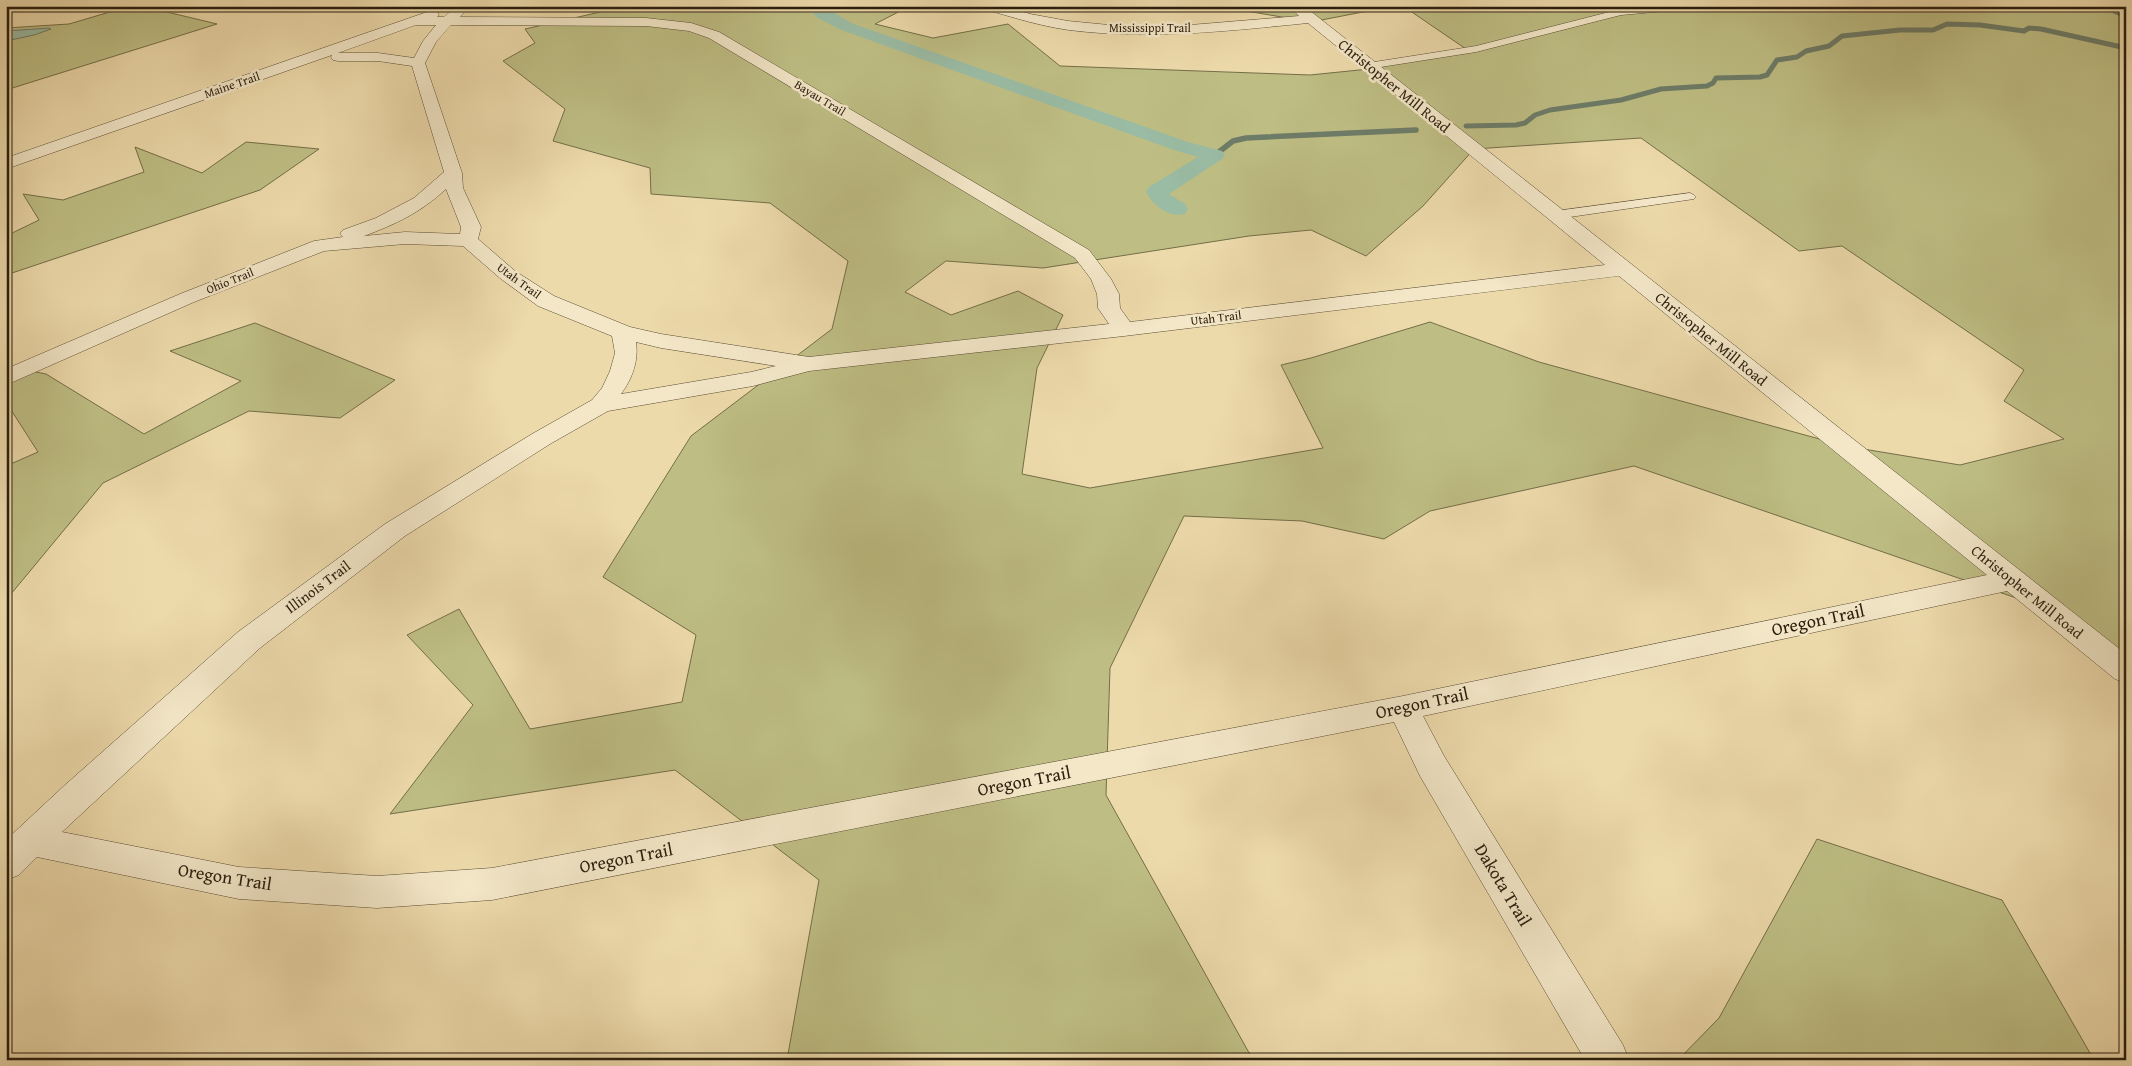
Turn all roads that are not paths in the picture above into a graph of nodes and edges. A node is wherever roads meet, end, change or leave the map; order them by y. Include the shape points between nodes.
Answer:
1 (465, 6) edge
2 (989, 6) edge
3 (1687, 6) edge
4 (448, 13) edge
5 (1304, 13) edge
6 (417, 14) edge
7 (299, 62) junction
8 (418, 63) junction
9 (1368, 66) junction
10 (6, 164) edge
11 (453, 173) junction
12 (1690, 197) dead end
13 (1556, 215) junction
14 (468, 241) junction
15 (321, 245) junction
16 (1623, 268) junction
17 (1124, 329) junction
18 (623, 332) junction
19 (810, 364) junction
20 (6, 378) edge
21 (601, 405) junction
22 (2012, 580) junction
23 (2126, 672) edge
24 (1403, 708) junction
25 (31, 841) junction
26 (6, 864) edge
27 (1608, 1060) edge

1 - 4 street
2 - 5 street, Mississippi Trail via 1042,20 1112,29 1178,29
3 - 9 lane via 1621,12 1476,49
4 - 6 street, Maine Trail
4 - 8 street
4 - 17 street, Bayau Trail via 646,22 692,27 714,35 1082,254 1094,266 1106,289 1110,308
5 - 9 street, Christopher Mill Road
6 - 7 street, Maine Trail
7 - 8 street via 372,56
7 - 10 street, Maine Trail
8 - 11 street
9 - 13 street, Christopher Mill Road
11 - 14 street via 454,188 471,227
11 - 15 street via 421,202 383,222
12 - 13 lane
13 - 16 street, Christopher Mill Road
14 - 15 street, Ohio Trail via 405,238
14 - 18 street, Utah Trail via 546,301
15 - 20 street, Ohio Trail via 187,298
16 - 17 street, Utah Trail
16 - 22 street, Christopher Mill Road
17 - 19 street, Utah Trail
18 - 19 street, Utah Trail
18 - 21 street, Illinois Trail via 626,353 622,370
19 - 21 street, Utah Trail via 753,379
21 - 25 street, Illinois Trail via 436,504 346,565 249,640 77,794
22 - 23 street, Christopher Mill Road
22 - 24 street, Oregon Trail
24 - 25 street, Oregon Trail via 492,884 377,892 238,883
24 - 27 street, Dakota Trail via 1432,766
25 - 26 street, Illinois Trail

